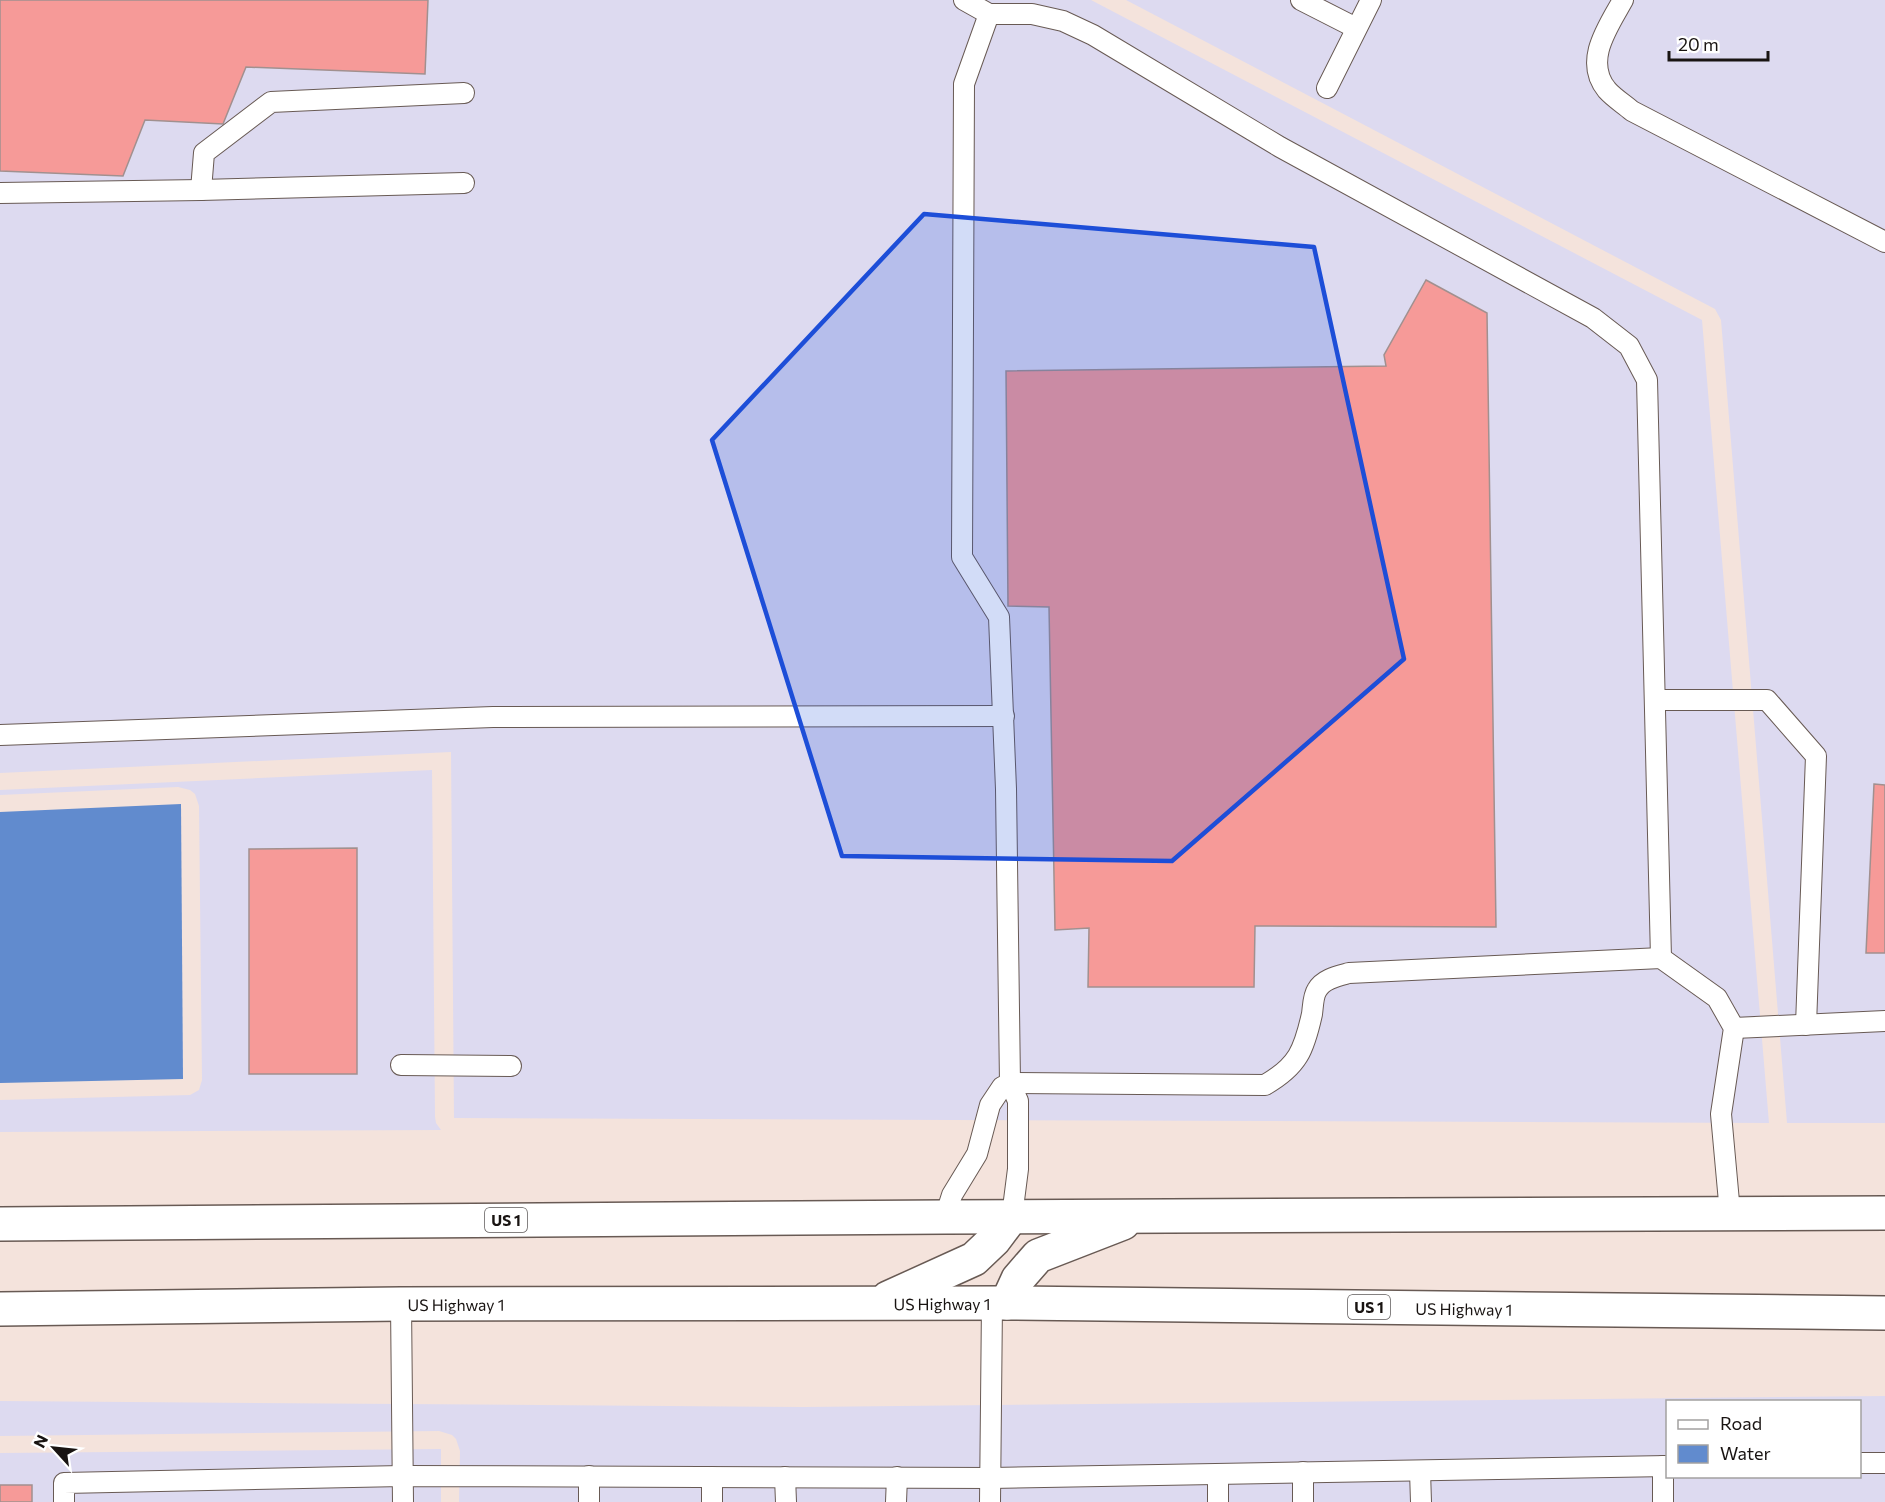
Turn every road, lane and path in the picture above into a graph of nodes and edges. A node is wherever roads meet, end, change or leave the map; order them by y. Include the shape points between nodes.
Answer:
1 (964, 0) edge
2 (1301, 0) edge
3 (1371, 0) edge
4 (1623, 0) edge
5 (989, 14) junction
6 (1356, 28) junction
7 (1327, 88) dead end
8 (464, 93) dead end
9 (464, 183) dead end
10 (201, 190) junction
11 (0, 193) edge
12 (1885, 242) edge
13 (1655, 700) junction
14 (1004, 716) junction
15 (0, 735) edge
16 (1661, 958) junction
17 (1885, 1021) edge
18 (1806, 1024) junction
19 (1734, 1028) junction
20 (401, 1065) dead end
21 (511, 1066) dead end
22 (1010, 1083) junction
23 (1730, 1213) junction
24 (1885, 1213) edge
25 (1012, 1216) junction
26 (1141, 1216) junction
27 (945, 1217) junction
28 (0, 1224) edge
29 (875, 1303) junction
30 (1000, 1303) junction
31 (401, 1304) junction
32 (0, 1308) edge
33 (1885, 1313) edge
34 (1861, 1463) edge
35 (1885, 1463) edge
36 (1665, 1466) edge
37 (1420, 1471) junction
38 (1303, 1472) junction
39 (1218, 1474) junction
40 (402, 1476) junction
41 (589, 1476) junction
42 (712, 1477) junction
43 (785, 1477) junction
44 (897, 1478) junction
45 (991, 1478) junction
46 (64, 1502) edge
47 (403, 1502) edge
48 (588, 1502) edge
49 (712, 1502) edge
50 (786, 1502) edge
51 (896, 1502) edge
52 (990, 1502) edge
53 (1218, 1502) edge
54 (1303, 1502) edge
55 (1421, 1502) edge
56 (1663, 1502) edge

1 - 5 lane
2 - 6 lane
3 - 6 lane
4 - 12 lane via 1599,45 1597,71 1607,90 1632,111
5 - 13 lane via 1032,14 1063,21 1093,35 1280,147 1593,318 1629,346 1647,380
5 - 14 lane via 964,84 962,557 999,617
6 - 7 lane
8 - 10 lane via 271,102 204,153
9 - 10 lane
10 - 11 lane
13 - 16 lane
13 - 18 lane via 1767,700 1815,756
14 - 15 lane via 493,717
14 - 22 lane
16 - 19 lane via 1717,998
16 - 22 lane via 1349,973 1333,977 1317,990 1307,1037 1295,1062 1265,1085
17 - 18 lane
18 - 19 lane
19 - 23 lane via 1721,1114
20 - 21 lane
22 - 25 lane via 1018,1101 1018,1169
22 - 27 lane via 990,1105 977,1154 952,1195
23 - 24 main road, US 1
23 - 26 main road, US 1
25 - 26 main road, US 1
25 - 27 main road, US 1
25 - 29 main road via 974,1259
26 - 30 main road via 1038,1256
27 - 28 main road, US 1
29 - 30 main road, US Highway 1 / US 1
29 - 31 main road, US Highway 1 / US 1
30 - 33 main road, US Highway 1 / US 1
30 - 45 lane
31 - 32 main road, US Highway 1 / US 1
31 - 40 lane
34 - 35 lane
36 - 37 lane
36 - 56 lane
37 - 38 lane
37 - 55 lane
38 - 39 lane
38 - 54 lane
39 - 45 lane
39 - 53 lane
40 - 41 lane
40 - 46 lane via 64,1483
40 - 47 lane
41 - 42 lane
41 - 48 lane
42 - 43 lane
42 - 49 lane
43 - 44 lane
43 - 50 lane
44 - 45 lane
44 - 51 lane
45 - 52 lane

